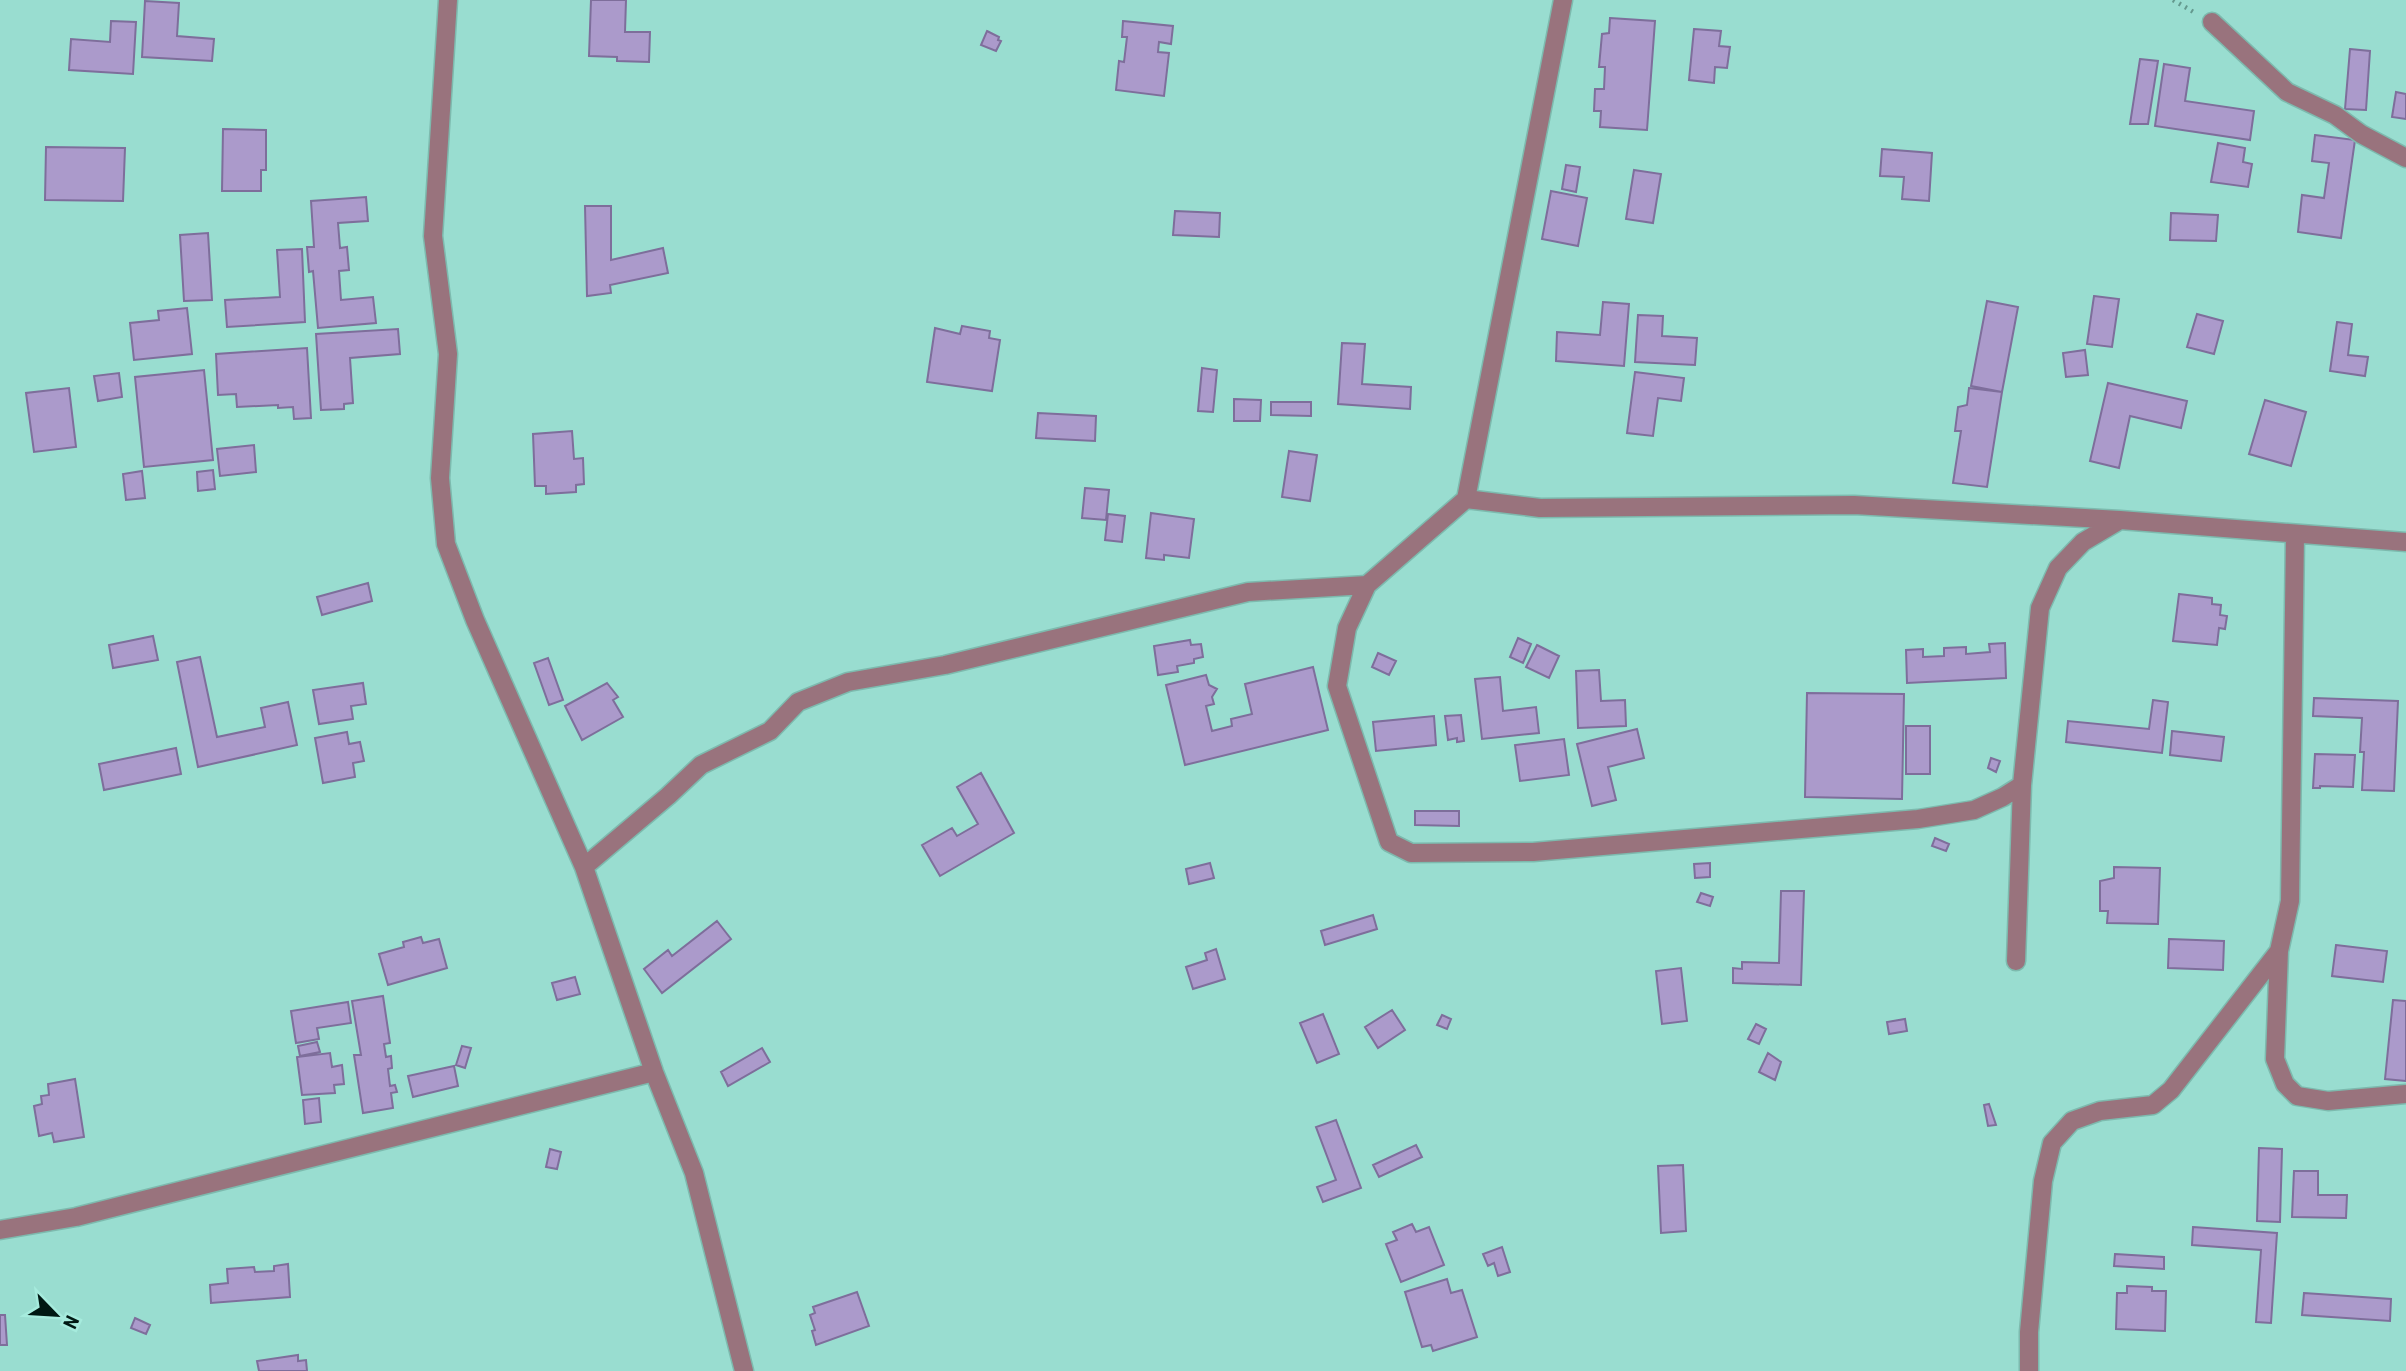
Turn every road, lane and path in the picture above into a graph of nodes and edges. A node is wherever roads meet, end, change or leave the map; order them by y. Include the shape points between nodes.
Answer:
1 (448, 0) edge
2 (1563, 0) edge
3 (2212, 22) dead end
4 (2406, 158) edge
5 (1466, 499) junction
6 (2120, 520) junction
7 (2295, 534) junction
8 (2406, 542) edge
9 (1367, 585) junction
10 (2022, 785) junction
11 (584, 867) junction
12 (2279, 951) junction
13 (2016, 961) dead end
14 (654, 1072) junction
15 (2406, 1094) edge
16 (0, 1230) edge
17 (744, 1371) edge
18 (2029, 1371) edge

1 - 11 street via 433,236 448,354 440,478 446,544
2 - 5 street
3 - 4 street via 2287,92
5 - 6 street via 1540,508 1854,505
5 - 9 street
6 - 7 street
6 - 10 street via 2082,542 2057,568 2040,608
7 - 8 street
7 - 12 street via 2290,901
9 - 10 street via 1347,628 1337,687 1389,842 1411,853 1533,852 1918,819 1975,810
9 - 11 street via 1248,592 945,665 848,682 798,702 770,731 701,765
10 - 13 street
11 - 14 street
12 - 15 street via 2275,1059 2285,1084 2297,1096 2328,1101
12 - 18 street via 2171,1090 2153,1105 2100,1111 2072,1121 2052,1143 2043,1181
14 - 16 street via 76,1217
14 - 17 street via 694,1173

